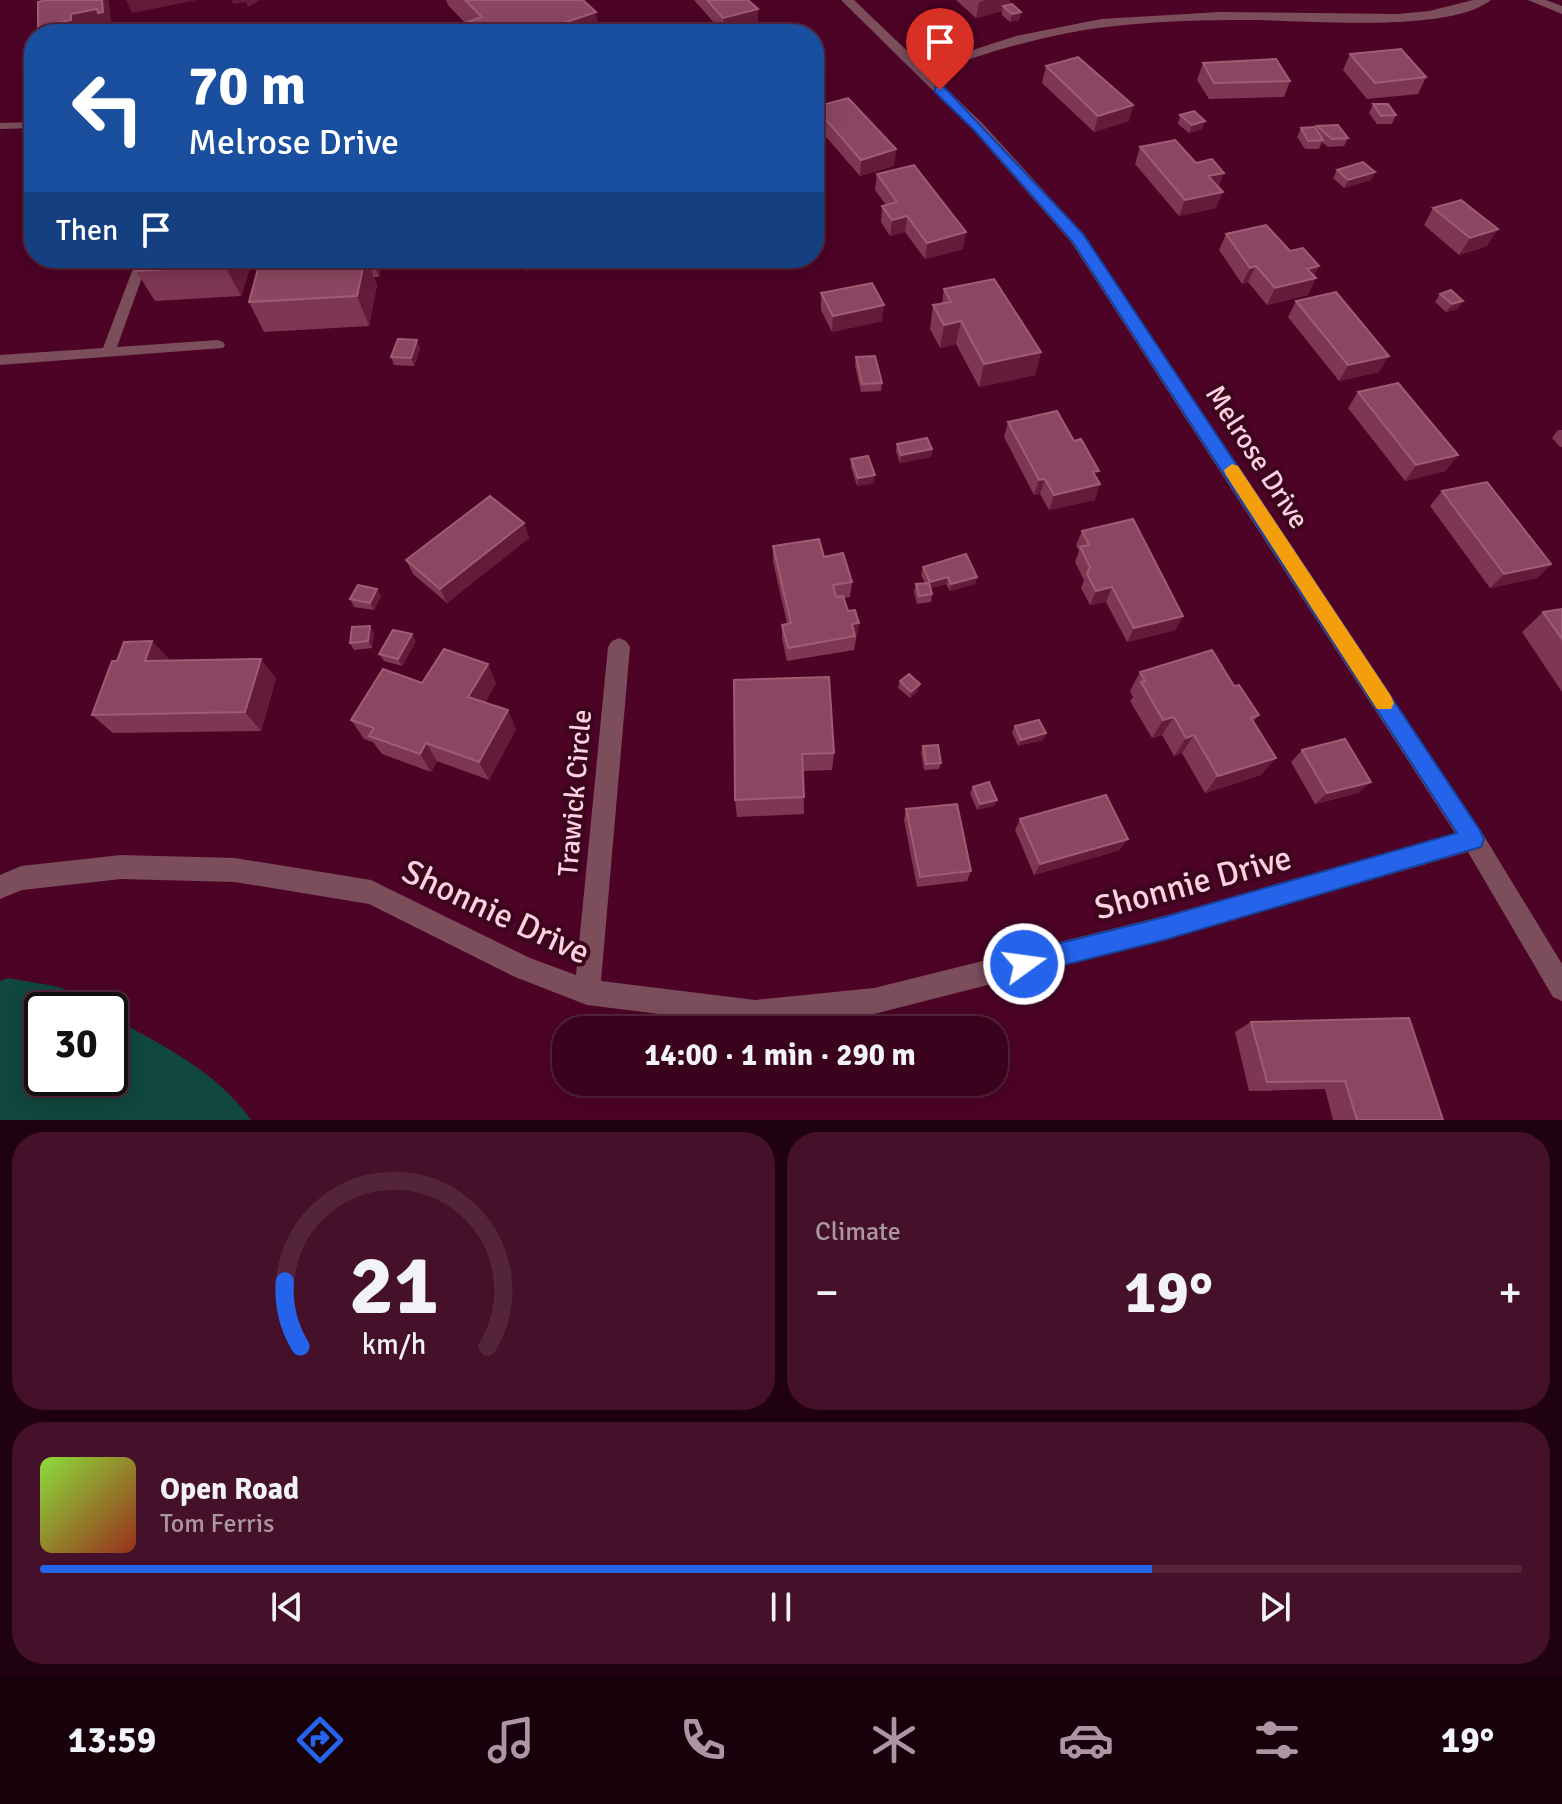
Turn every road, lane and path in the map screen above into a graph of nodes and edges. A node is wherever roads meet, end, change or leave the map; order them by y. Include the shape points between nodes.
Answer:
1 (847, 0) edge
2 (1485, 0) edge
3 (1534, 0) edge
4 (1562, 10) edge
5 (921, 71) junction
6 (24, 125) edge
7 (0, 126) edge
8 (139, 268) edge
9 (218, 345) dead end
10 (108, 353) junction
11 (0, 360) edge
12 (619, 647) dead end
13 (1473, 839) junction
14 (0, 887) edge
15 (1562, 988) edge
16 (587, 992) junction

1 - 5 street, Melrose Drive
2 - 5 street via 1443,13 1402,16 1127,21 1057,30
3 - 4 street
5 - 13 street, Melrose Drive via 1077,238
6 - 7 lane
8 - 10 lane
9 - 10 lane
10 - 11 lane
12 - 16 street, Trawick Circle
13 - 15 street, Melrose Drive
13 - 16 street, Shonnie Drive via 1164,928 874,1001 755,1013
14 - 16 street, Shonnie Drive via 21,878 121,867 235,870 371,892 524,968

